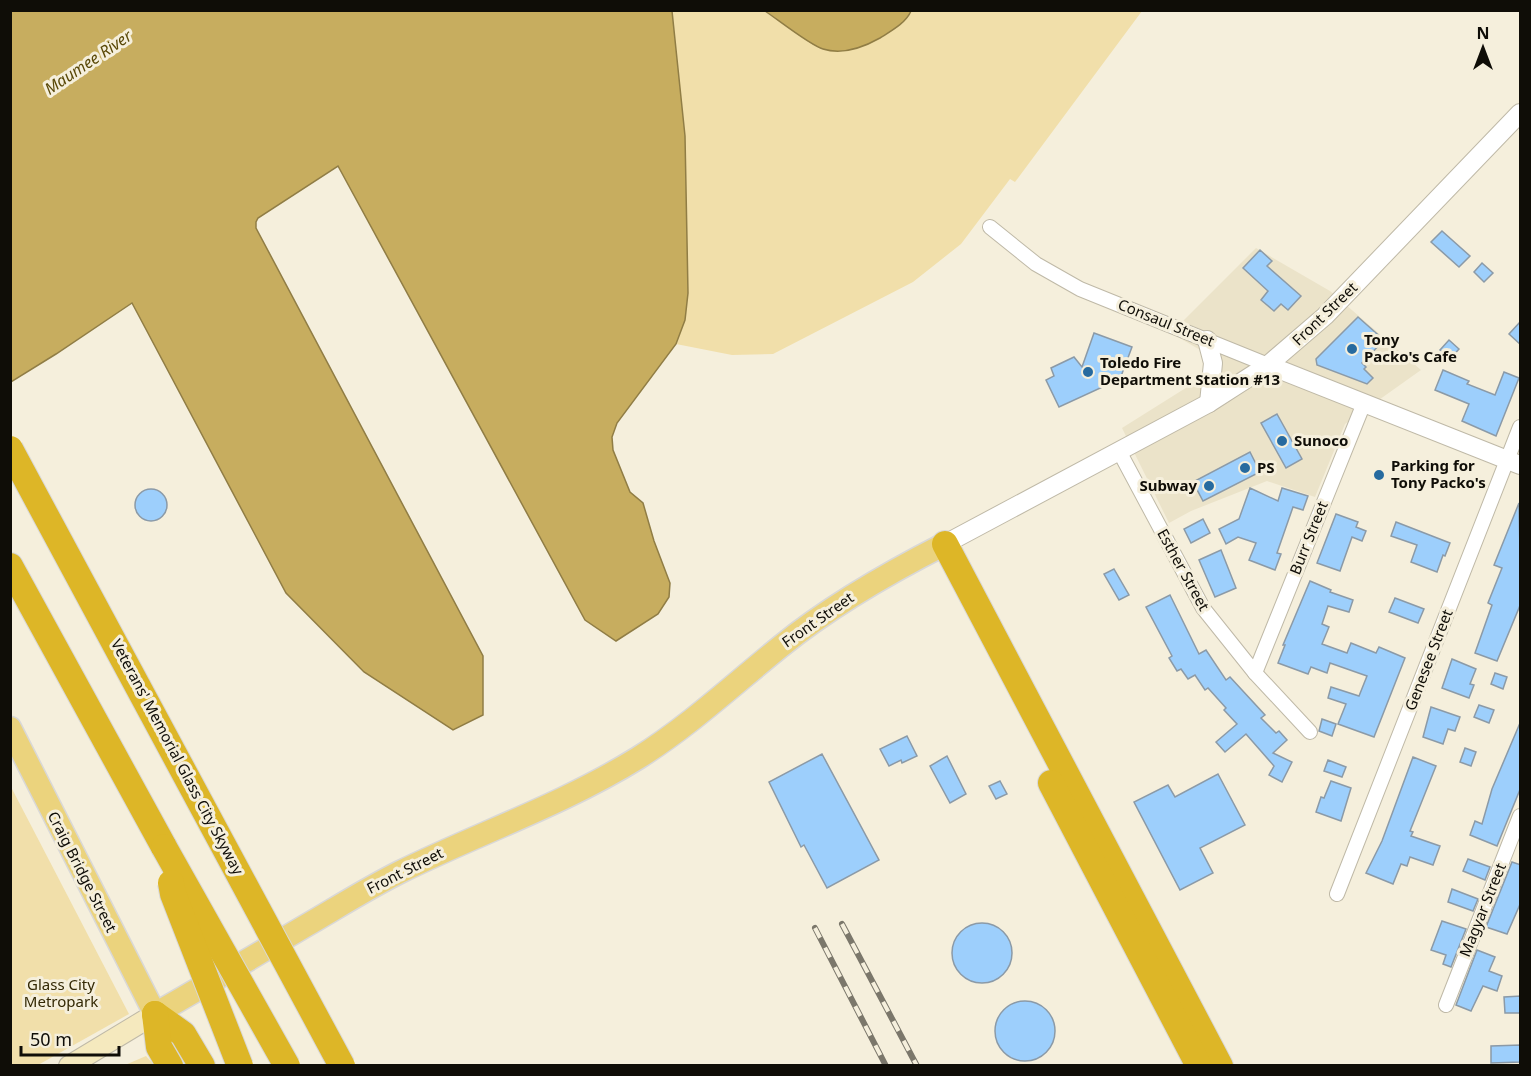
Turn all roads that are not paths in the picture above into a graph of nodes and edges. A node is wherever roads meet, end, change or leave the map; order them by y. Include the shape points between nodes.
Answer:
1 (1521, 113) edge
2 (990, 227) dead end
3 (1207, 340) junction
4 (1268, 365) junction
5 (1209, 402) junction
6 (1364, 403) junction
7 (1521, 427) edge
8 (10, 449) edge
9 (1119, 451) junction
10 (1514, 462) edge
11 (938, 547) junction
12 (10, 566) edge
13 (1255, 673) junction
14 (10, 728) edge
15 (1310, 732) dead end
16 (1521, 816) edge
17 (164, 847) junction
18 (1337, 894) dead end
19 (1446, 1005) dead end
20 (155, 1014) junction
21 (69, 1065) edge
22 (170, 1065) edge
23 (202, 1065) edge
24 (240, 1065) edge
25 (286, 1065) edge
26 (342, 1065) edge
27 (1199, 1065) edge
28 (1220, 1065) edge

1 - 4 street, Front Street via 1325,316
2 - 3 street, Consaul Street via 1036,264 1080,289
3 - 4 street, Consaul Street
3 - 5 street via 1213,363
4 - 5 street, Front Street
4 - 6 street, Consaul Street
5 - 9 street, Front Street
6 - 10 street, Consaul Street
6 - 13 street, Burr Street
7 - 10 street, Genesee Street
8 - 26 highway, Veterans' Memorial Glass City Skyway, bridge
9 - 11 street, Front Street
9 - 13 street, Esther Street via 1203,608
10 - 18 street, Genesee Street
11 - 20 main road, Front Street via 817,619 700,714 619,769 381,882
11 - 27 highway
11 - 28 highway
12 - 17 highway
13 - 15 street, Esther Street
14 - 20 main road, Craig Bridge Street
16 - 19 street, Magyar Street
17 - 24 highway, bridge via 173,894
17 - 25 highway, bridge
20 - 21 main road, Front Street
20 - 22 highway via 159,1047
20 - 23 highway via 183,1034

